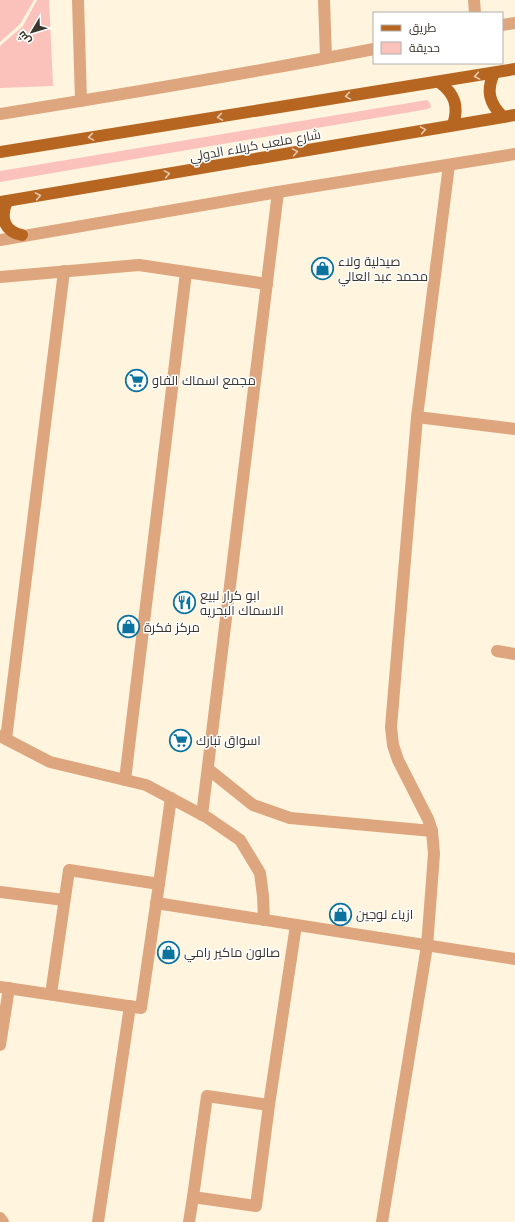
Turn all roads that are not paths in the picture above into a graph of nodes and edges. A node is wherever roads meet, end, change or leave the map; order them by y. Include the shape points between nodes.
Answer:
1 (78, 0) edge
2 (324, 0) edge
3 (474, 0) edge
4 (475, 12) edge
5 (515, 23) edge
6 (503, 25) edge
7 (373, 49) edge
8 (326, 58) junction
9 (515, 69) edge
10 (494, 73) junction
11 (439, 82) junction
12 (81, 101) junction
13 (0, 114) edge
14 (509, 116) edge
15 (453, 125) junction
16 (0, 152) edge
17 (515, 154) edge
18 (449, 165) junction
19 (278, 192) junction
20 (3, 202) edge
21 (22, 235) junction
22 (0, 240) edge
23 (64, 271) junction
24 (186, 272) junction
25 (0, 277) edge
26 (267, 284) junction
27 (417, 417) junction
28 (515, 429) edge
29 (497, 651) dead end
30 (515, 654) edge
31 (3, 737) edge
32 (208, 769) junction
33 (125, 780) junction
34 (171, 798) junction
35 (202, 815) junction
36 (432, 831) junction
37 (159, 884) junction
38 (0, 892) edge
39 (64, 900) junction
40 (156, 903) junction
41 (264, 920) junction
42 (296, 925) junction
43 (427, 946) junction
44 (515, 959) edge
45 (4, 987) edge
46 (51, 994) junction
47 (130, 1006) junction
48 (0, 1045) edge
49 (269, 1105) junction
50 (193, 1197) junction
51 (0, 1218) edge
52 (4, 1222) edge
53 (98, 1222) edge
54 (189, 1222) edge
55 (382, 1222) edge

1 - 12 street
2 - 8 street
3 - 4 street
5 - 6 street
7 - 8 street
8 - 12 street
9 - 10 main road
10 -> 11 main road
10 - 14 main road via 489,88 492,104 497,111
11 - 15 main road via 449,90 455,101
11 -> 16 main road
12 - 13 street
14 - 15 main road, شارع ملعب كربلاء الدولي
20 -> 15 main road, شارع ملعب كربلاء الدولي
17 - 18 street
18 - 19 street
18 - 27 street
19 - 21 street
19 - 26 street
20 - 21 main road via 4,223 15,234
21 - 22 street
23 - 24 street via 139,265
23 - 25 street
23 - 31 street
24 - 26 street
24 - 33 street
26 - 32 street
27 - 28 street
27 - 36 street via 391,727 398,760
29 - 30 street
31 - 33 street via 50,762
32 - 35 street
32 - 36 street via 253,805 290,818
33 - 34 street via 146,785
34 - 35 street
34 - 37 street
35 - 41 street via 240,840 260,873
36 - 43 street via 434,854
37 - 39 street via 68,870
37 - 40 street
38 - 39 street
39 - 46 street
40 - 41 street
40 - 47 street via 141,1008
41 - 42 street
42 - 43 street
42 - 49 street
43 - 44 street
43 - 55 street
45 - 46 street
45 - 48 street
46 - 47 street
47 - 53 street
49 - 50 street via 207,1096
49 - 50 street via 256,1206
50 - 54 street
51 - 52 street

